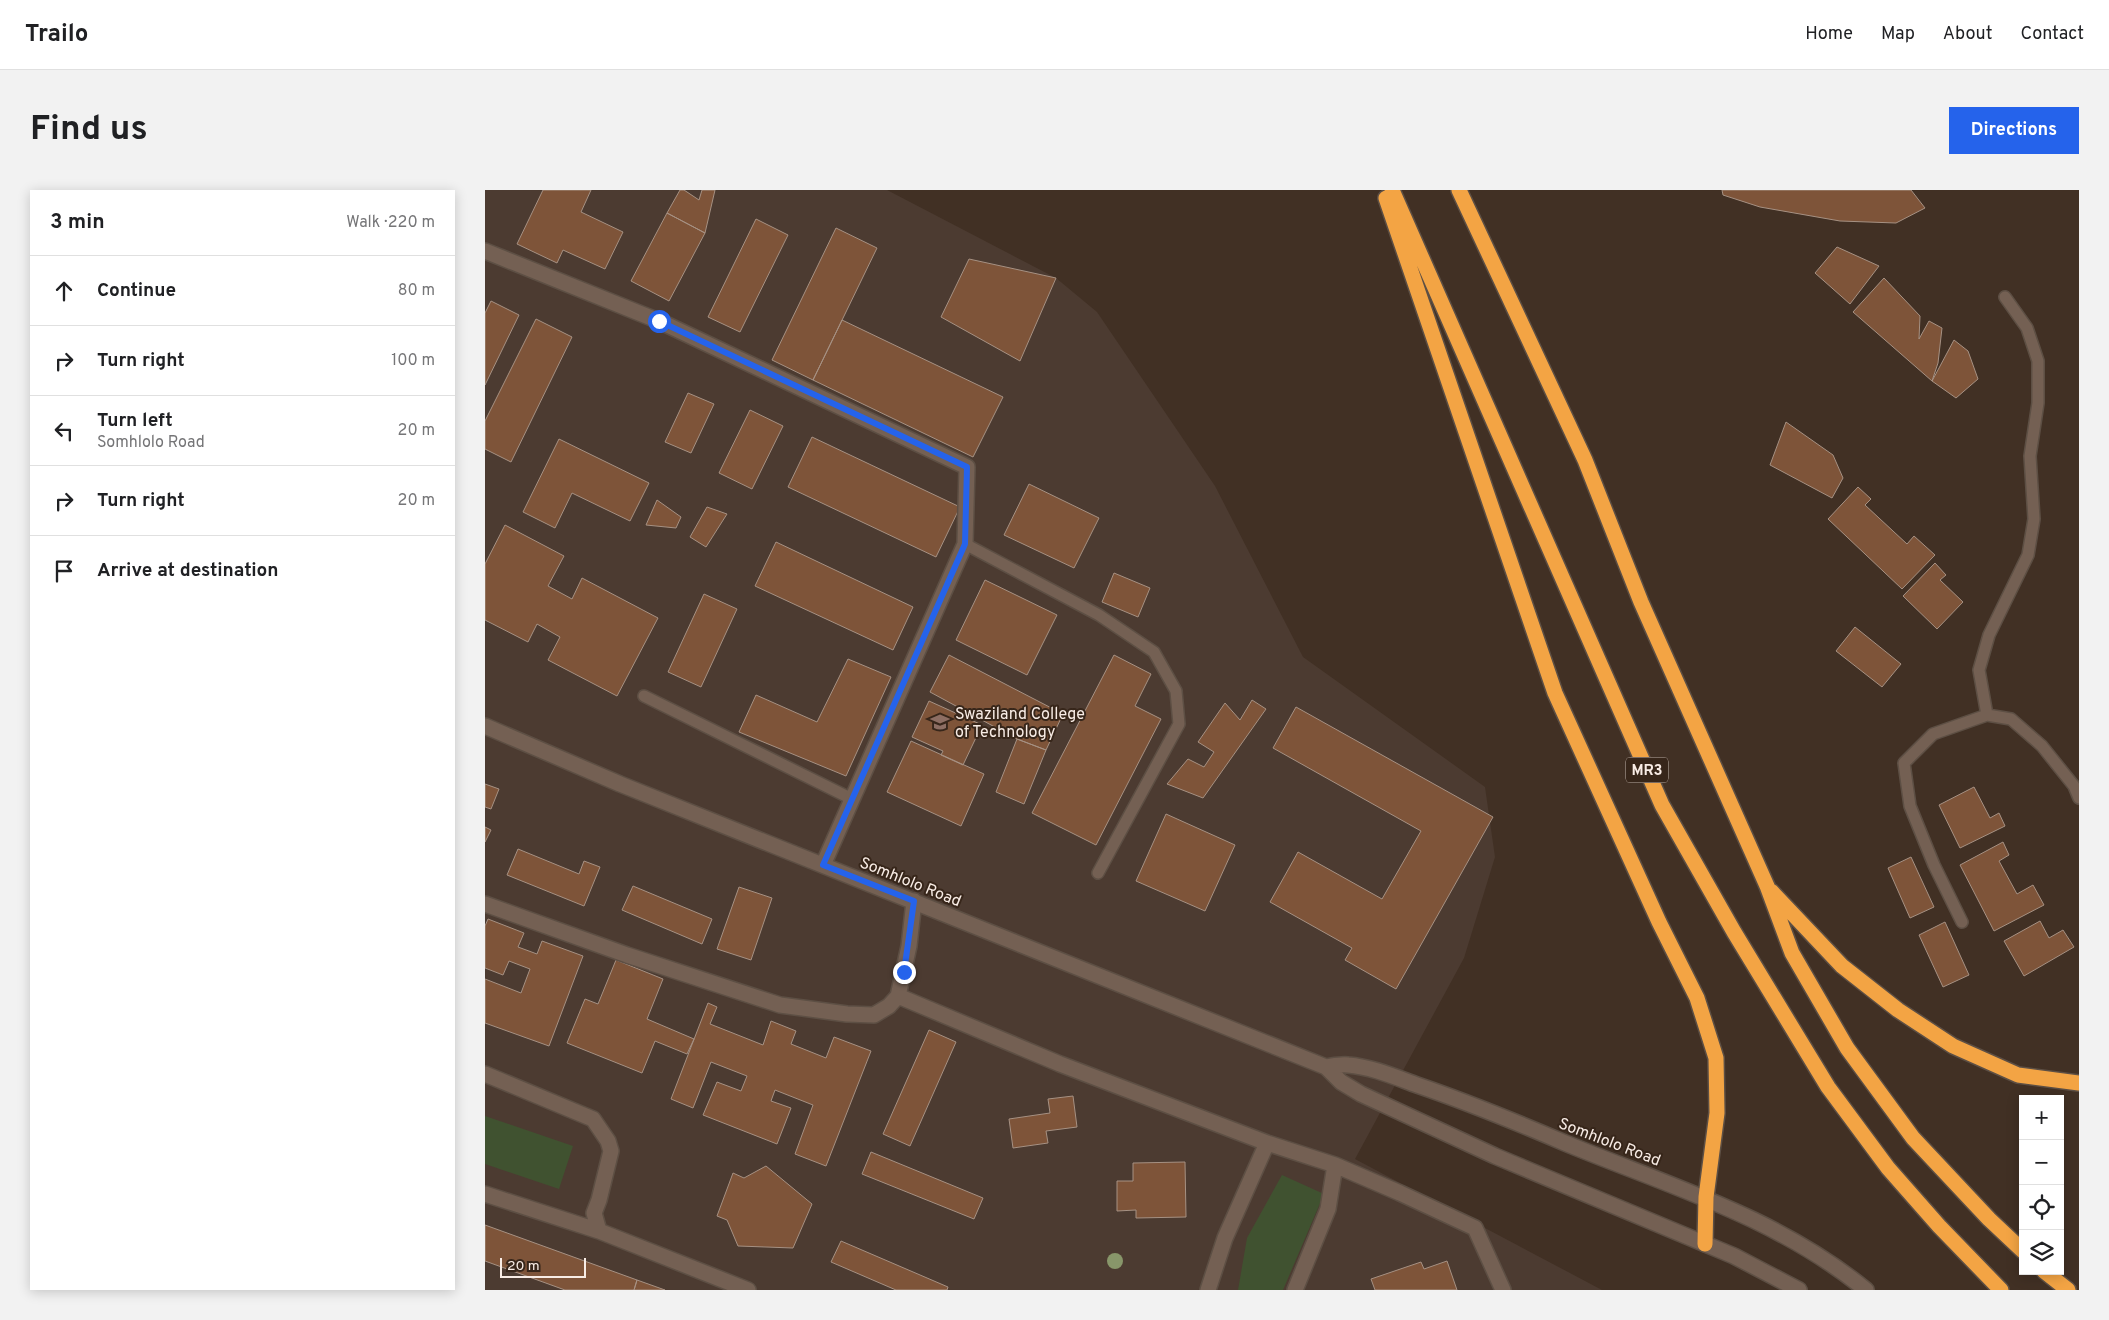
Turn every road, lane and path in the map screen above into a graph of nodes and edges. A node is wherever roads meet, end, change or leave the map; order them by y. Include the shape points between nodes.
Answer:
1 (1383, 190) edge
2 (1392, 190) edge
3 (1459, 190) edge
4 (485, 251) edge
5 (2005, 297) dead end
6 (965, 544) junction
7 (645, 696) dead end
8 (1987, 715) junction
9 (485, 726) edge
10 (2079, 798) edge
11 (852, 799) junction
12 (823, 865) junction
13 (1098, 873) dead end
14 (1767, 886) junction
15 (914, 901) junction
16 (485, 904) edge
17 (1962, 922) dead end
18 (898, 996) junction
19 (1326, 1067) junction
20 (485, 1074) edge
21 (2079, 1083) edge
22 (1267, 1143) junction
23 (1335, 1165) junction
24 (485, 1194) edge
25 (1706, 1197) junction
26 (599, 1231) junction
27 (1705, 1244) junction
28 (2019, 1247) edge
29 (2049, 1275) edge
30 (748, 1290) edge
31 (1208, 1290) edge
32 (1295, 1290) edge
33 (1503, 1290) edge
34 (1799, 1290) edge
35 (1866, 1290) edge
36 (2001, 1290) edge
37 (2068, 1290) edge

1 - 25 highway via 1555,693 1697,998 1716,1058 1717,1113
2 - 36 highway, MR3 via 1662,805 1828,1088 1888,1168
3 - 14 highway via 1585,460 1641,602
4 - 6 street via 659,321 967,467
5 - 8 lane via 2027,328 2038,361 2038,403 2030,456 2034,519 2028,555 1989,635 1979,670
6 - 11 street
6 - 13 lane via 1099,616 1155,652 1176,691 1179,724
7 - 11 lane
8 - 10 lane via 2011,719 2042,746 2074,786
8 - 17 lane via 1933,734 1905,763 1910,806
9 - 12 street, Somhlolo Road
11 - 12 street
12 - 15 street, Somhlolo Road
14 - 21 highway via 1841,966 1898,1010 1953,1046 2018,1075
14 - 28 highway via 1792,953 1847,1048 1913,1138
15 - 18 street via 909,946
15 - 19 street, Somhlolo Road
16 - 18 street via 780,1005 874,1015
18 - 22 street via 1051,1060
19 - 25 street, Somhlolo Road via 1347,1064 1410,1082
19 - 27 street, Somhlolo Road via 1341,1082 1361,1094 1495,1156
20 - 26 street via 593,1119 611,1151 594,1213
22 - 23 street
22 - 31 street via 1225,1238
23 - 32 street via 1328,1209
23 - 33 street via 1475,1228
24 - 26 street
25 - 27 highway
25 - 35 street, Somhlolo Road via 1815,1253
26 - 30 street
27 - 34 street, Somhlolo Road
29 - 37 highway

